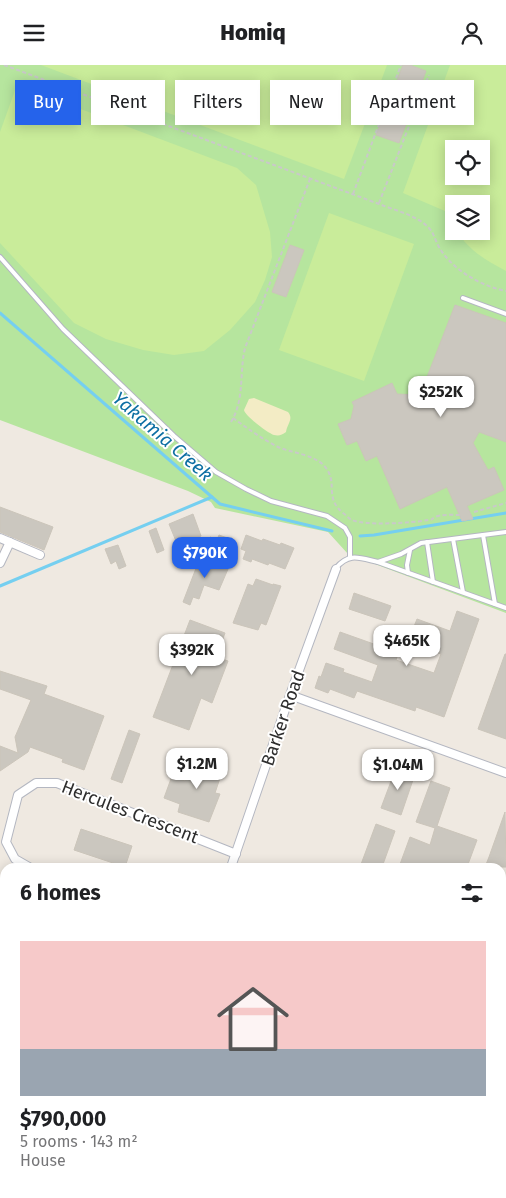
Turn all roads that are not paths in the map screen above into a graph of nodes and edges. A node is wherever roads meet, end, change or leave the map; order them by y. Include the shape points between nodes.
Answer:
1 (0, 257) edge
2 (463, 298) dead end
3 (506, 314) edge
4 (506, 532) edge
5 (483, 535) junction
6 (0, 538) edge
7 (453, 539) junction
8 (10, 542) junction
9 (427, 542) junction
10 (410, 549) junction
11 (40, 555) dead end
12 (350, 557) junction
13 (378, 562) junction
14 (0, 563) edge
15 (336, 569) joint
16 (408, 573) junction
17 (433, 582) junction
18 (462, 592) junction
19 (495, 604) junction
20 (506, 608) edge
21 (290, 695) junction
22 (506, 773) edge
23 (236, 854) junction
24 (22, 863) edge
25 (233, 863) edge

1 - 12 lane via 63,329 216,472 271,501 327,516 345,527 350,537
2 - 3 lane
4 - 5 lane
5 - 7 lane
5 - 19 lane
6 - 8 street
7 - 9 lane
7 - 18 lane
8 - 11 street
8 - 14 street
9 - 10 lane
9 - 17 lane
10 - 13 lane
10 - 16 lane
12 - 13 lane
12 - 15 lane
13 - 16 lane
15 - 21 street, Barker Road
16 - 17 lane
17 - 18 lane
18 - 19 lane
19 - 20 lane
21 - 22 street
21 - 23 street, Barker Road
23 - 24 street, Hercules Crescent via 57,783 36,783 18,795 6,843
23 - 25 street, Barker Road

